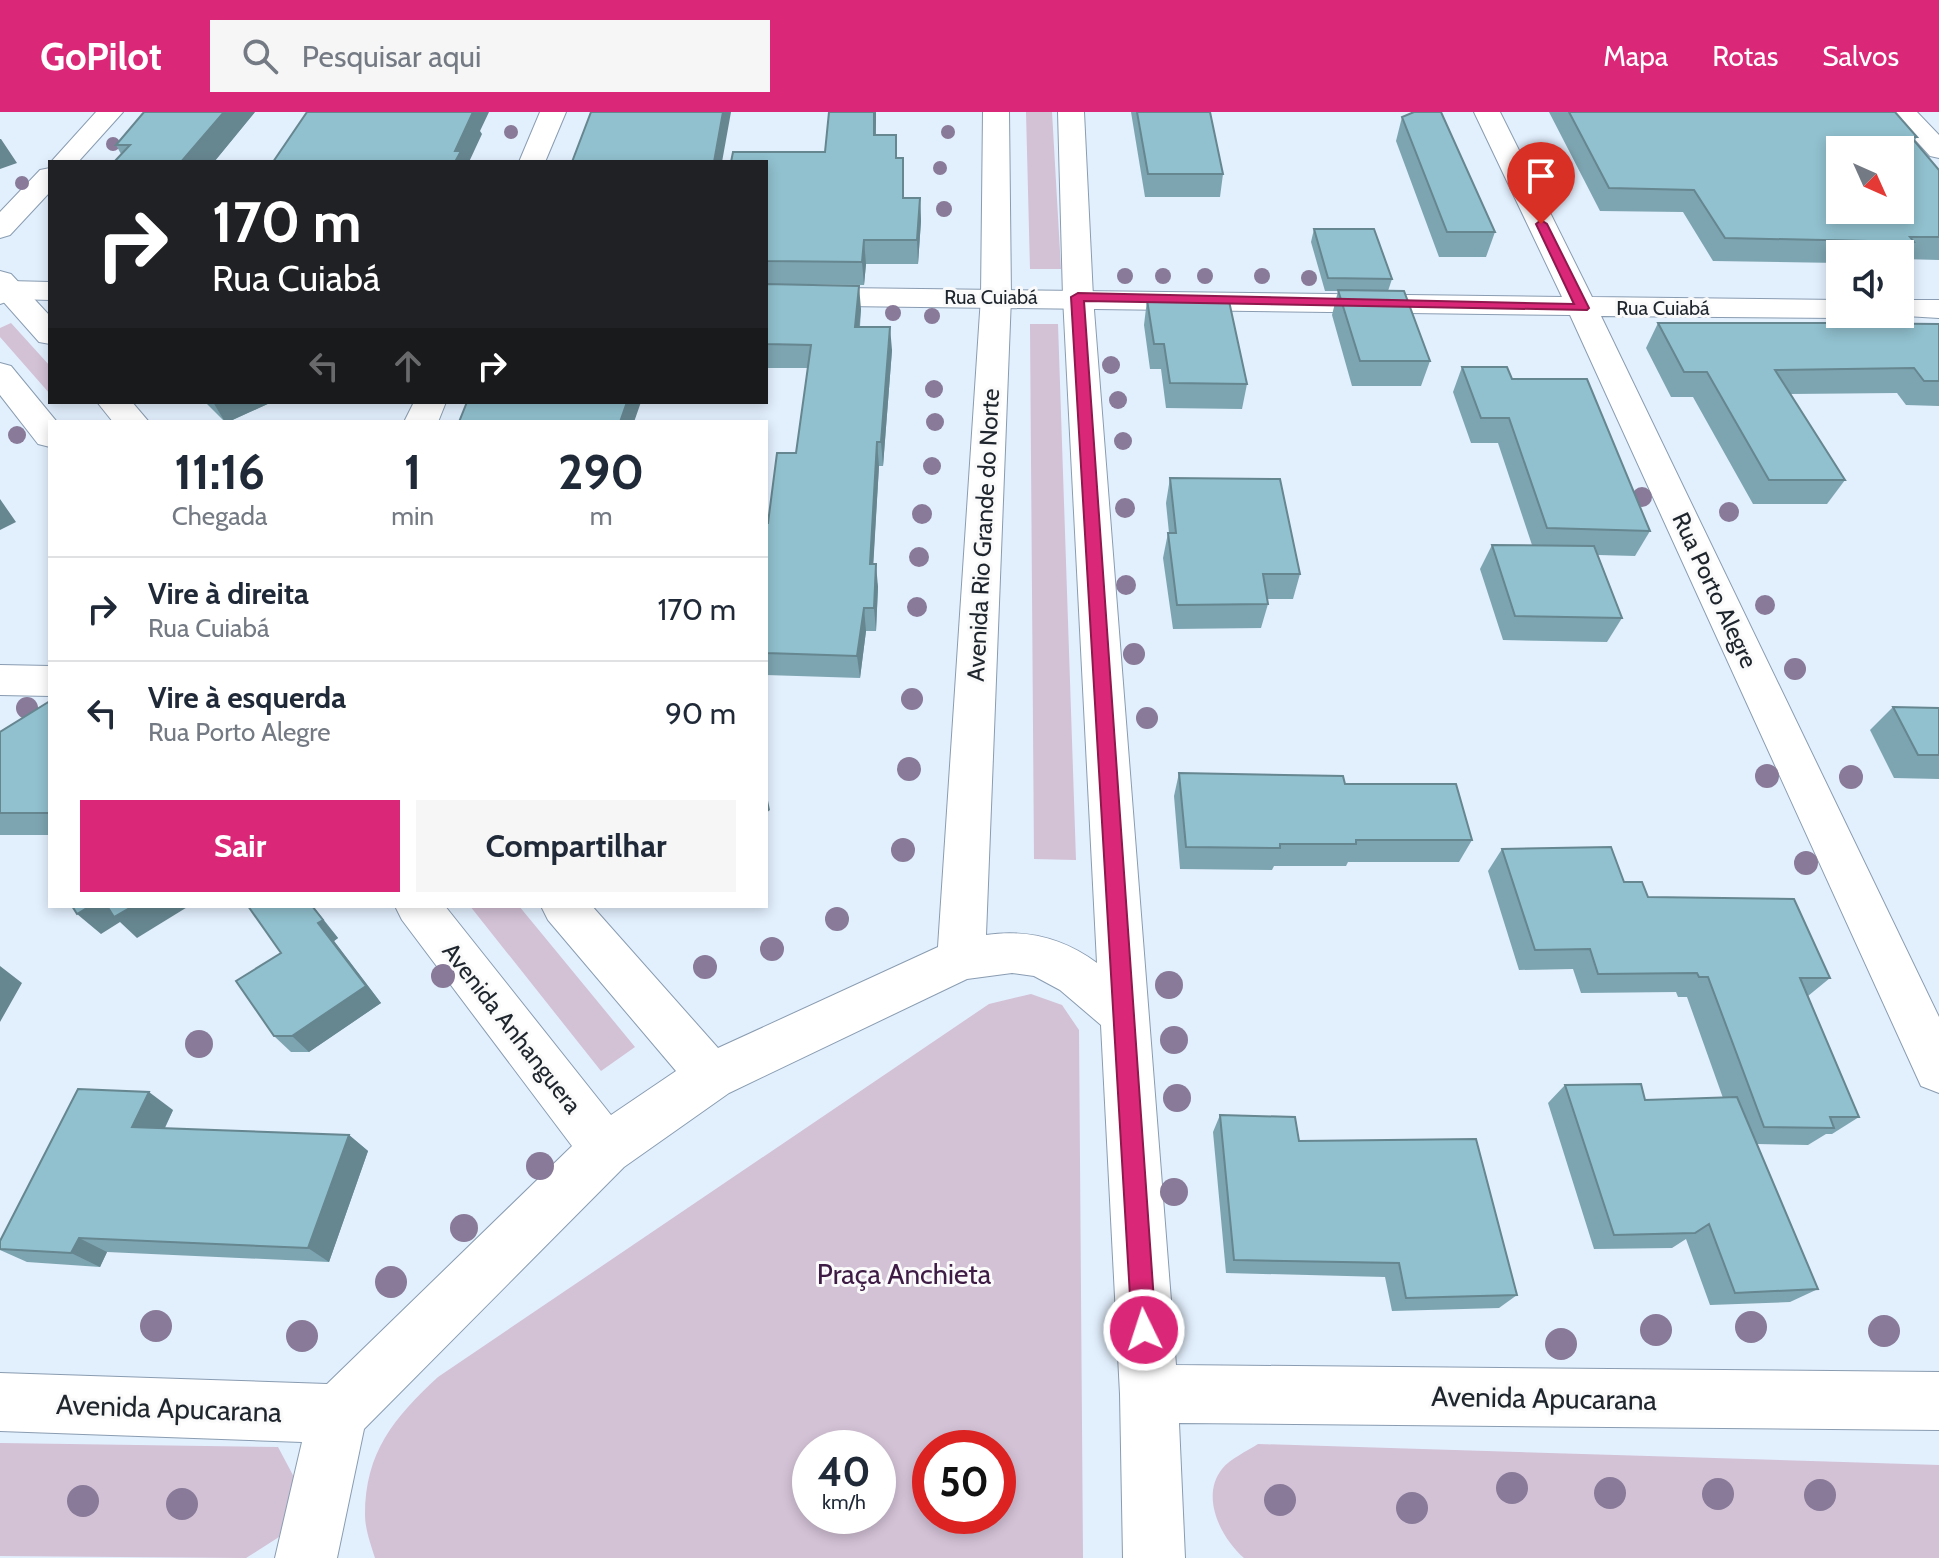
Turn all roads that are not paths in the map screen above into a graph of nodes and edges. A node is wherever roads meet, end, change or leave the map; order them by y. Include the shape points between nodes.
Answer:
1 (110, 112) edge
2 (553, 112) edge
3 (996, 112) edge
4 (1071, 112) edge
5 (1487, 112) edge
6 (1903, 112) edge
7 (1939, 150) edge
8 (65, 160) edge
9 (533, 160) edge
10 (48, 178) edge
11 (0, 229) edge
12 (3, 288) edge
13 (48, 291) edge
14 (768, 296) edge
15 (996, 297) junction
16 (1078, 297) junction
17 (1582, 308) junction
18 (1826, 309) edge
19 (1914, 309) edge
20 (1939, 309) edge
21 (48, 333) edge
22 (0, 373) edge
23 (115, 404) edge
24 (130, 420) edge
25 (48, 433) edge
26 (0, 680) edge
27 (48, 681) edge
28 (420, 908) edge
29 (566, 908) edge
30 (961, 959) junction
31 (1122, 1013) junction
32 (1939, 1070) edge
33 (711, 1076) junction
34 (606, 1149) junction
35 (1149, 1394) junction
36 (1939, 1401) edge
37 (0, 1402) edge
38 (338, 1414) junction
39 (306, 1558) edge
40 (1154, 1558) edge

1 - 8 street
2 - 9 street
3 - 15 street, Avenida Rio Grande do Norte
4 - 16 street
5 - 17 street, Rua Porto Alegre
6 - 7 street
10 - 11 street
12 - 13 street
12 - 21 street
14 - 15 street, Rua Cuiabá
15 - 16 street, Rua Cuiabá
15 - 30 street, Avenida Rio Grande do Norte
16 - 17 street, Rua Cuiabá
16 - 31 street
17 - 18 street, Rua Cuiabá
17 - 32 street, Rua Porto Alegre
19 - 20 street
22 - 25 street
23 - 24 street
26 - 27 street
28 - 34 street, Avenida Anhanguera
29 - 33 street
30 - 31 street via 1012,952 1042,956 1077,975
30 - 33 street
31 - 35 street
33 - 34 street
34 - 38 street
35 - 36 street, Avenida Apucarana
35 - 40 street
37 - 38 street, Avenida Apucarana
38 - 39 street

